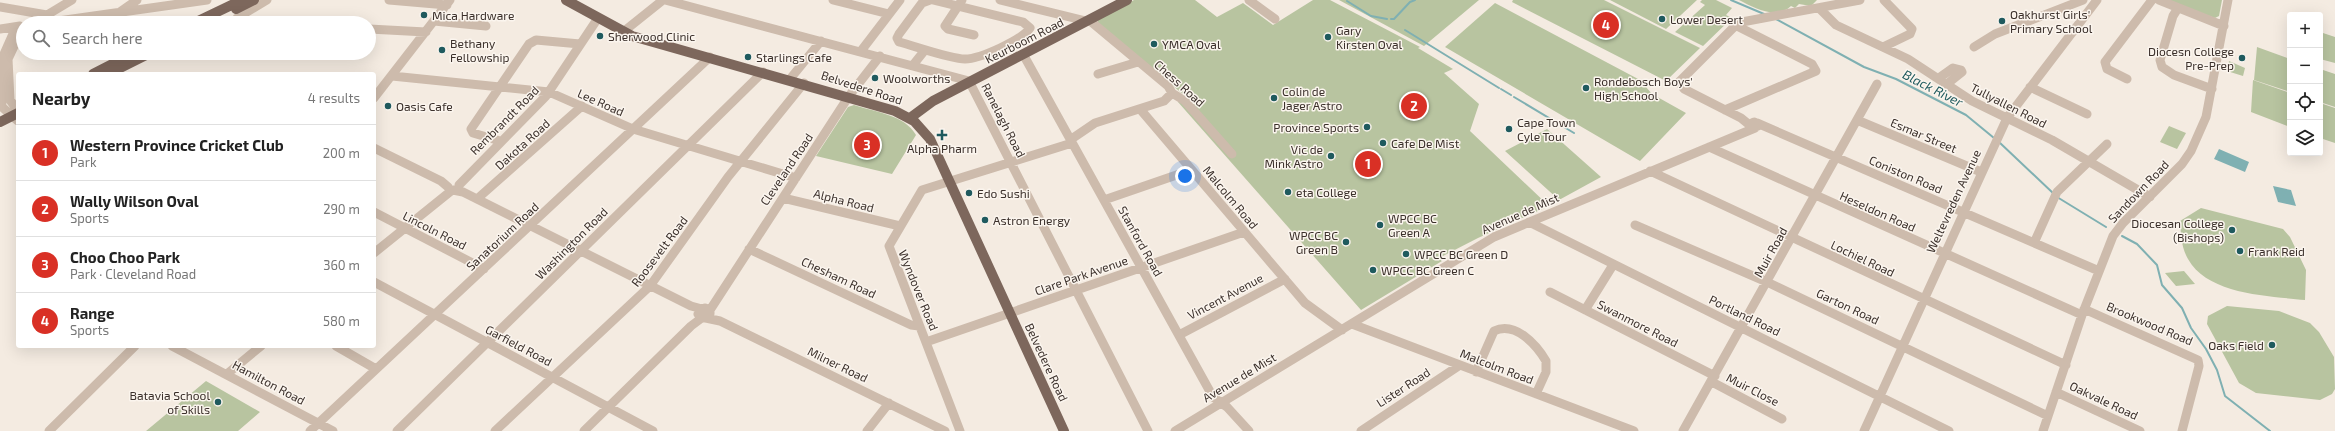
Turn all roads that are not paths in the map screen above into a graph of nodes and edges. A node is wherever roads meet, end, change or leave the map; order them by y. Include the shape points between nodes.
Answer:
1 (72, 0) edge
2 (136, 0) edge
3 (206, 0) edge
4 (242, 0) edge
5 (254, 0) edge
6 (268, 0) edge
7 (389, 0) edge
8 (566, 0) edge
9 (664, 0) edge
10 (833, 0) edge
11 (900, 0) edge
12 (930, 0) edge
13 (933, 0) edge
14 (1000, 0) edge
15 (1127, 0) edge
16 (1249, 0) edge
17 (1860, 0) edge
18 (1884, 0) edge
19 (2083, 0) edge
20 (2097, 0) edge
21 (2152, 0) edge
22 (2159, 0) edge
23 (2228, 0) edge
24 (2232, 0) edge
25 (448, 2) edge
26 (960, 3) edge
27 (0, 7) edge
28 (1819, 8) junction
29 (2178, 8) junction
30 (218, 11) junction
31 (120, 12) junction
32 (889, 14) junction
33 (34, 16) edge
34 (49, 16) edge
35 (77, 16) edge
36 (208, 16) edge
37 (223, 16) edge
38 (239, 16) edge
39 (598, 18) junction
40 (1275, 19) dead end
41 (2226, 19) junction
42 (434, 21) junction
43 (1088, 21) junction
44 (486, 26) dead end
45 (1736, 26) junction
46 (16, 28) edge
47 (376, 29) edge
48 (0, 30) edge
49 (426, 32) junction
50 (622, 32) junction
51 (974, 35) dead end
52 (16, 36) edge
53 (16, 39) edge
54 (821, 41) junction
55 (580, 44) junction
56 (1883, 47) junction
57 (1974, 47) dead end
58 (926, 50) junction
59 (861, 51) junction
60 (1023, 54) junction
61 (880, 56) junction
62 (710, 57) junction
63 (120, 60) edge
64 (136, 60) edge
65 (1138, 62) junction
66 (0, 64) edge
67 (915, 66) junction
68 (97, 72) edge
69 (112, 72) edge
70 (762, 72) junction
71 (1098, 74) dead end
72 (392, 76) junction
73 (1939, 78) junction
74 (790, 79) junction
75 (2127, 79) dead end
76 (970, 82) junction
77 (804, 83) junction
78 (1877, 84) dead end
79 (1947, 84) junction
80 (499, 87) junction
81 (2030, 87) junction
82 (2212, 89) junction
83 (549, 92) junction
84 (1172, 93) junction
85 (376, 96) edge
86 (849, 96) junction
87 (582, 106) junction
88 (1140, 109) junction
89 (1725, 110) junction
90 (2087, 114) dead end
91 (16, 117) edge
92 (908, 117) junction
93 (2007, 118) junction
94 (1857, 120) junction
95 (0, 122) edge
96 (1753, 126) junction
97 (0, 129) edge
98 (633, 129) junction
99 (500, 141) junction
100 (1071, 141) junction
101 (2107, 144) dead end
102 (687, 146) junction
103 (1709, 147) junction
104 (376, 149) edge
105 (1232, 154) dead end
106 (1837, 157) junction
107 (741, 161) junction
108 (2089, 161) junction
109 (1012, 162) junction
110 (1192, 170) junction
111 (1650, 171) junction
112 (1981, 172) junction
113 (796, 178) junction
114 (949, 181) junction
115 (453, 187) junction
116 (1814, 196) junction
117 (2150, 197) junction
118 (783, 198) junction
119 (477, 199) junction
120 (1104, 200) junction
121 (1962, 212) junction
122 (376, 213) edge
123 (1529, 222) junction
124 (1635, 225) dead end
125 (530, 226) junction
126 (900, 226) junction
127 (404, 228) junction
128 (1244, 232) junction
129 (1791, 238) junction
130 (2034, 243) junction
131 (749, 249) junction
132 (376, 251) edge
133 (580, 251) junction
134 (1944, 253) junction
135 (1613, 265) junction
136 (1141, 267) junction
137 (484, 269) junction
138 (2099, 271) junction
139 (1285, 279) junction
140 (1767, 282) junction
141 (376, 283) edge
142 (650, 286) junction
143 (1077, 290) junction
144 (1550, 292) dead end
145 (1923, 299) junction
146 (1585, 310) junction
147 (2083, 312) junction
148 (704, 313) junction
149 (1010, 313) junction
150 (435, 314) junction
151 (1352, 324) junction
152 (919, 326) junction
153 (1741, 328) junction
154 (1342, 330) junction
155 (1178, 335) junction
156 (487, 342) junction
157 (926, 342) junction
158 (1902, 346) junction
159 (133, 348) edge
160 (176, 348) edge
161 (260, 348) edge
162 (339, 348) edge
163 (1460, 365) junction
164 (2066, 365) junction
165 (376, 369) junction
166 (1476, 372) junction
167 (228, 374) junction
168 (553, 377) junction
169 (1713, 379) junction
170 (2056, 392) junction
171 (1536, 394) junction
172 (1879, 396) junction
173 (889, 403) junction
174 (1221, 403) junction
175 (608, 407) junction
176 (2048, 416) junction
177 (1782, 419) dead end
178 (318, 423) junction
179 (49, 431) edge
180 (310, 431) edge
181 (332, 431) edge
182 (397, 431) edge
183 (495, 431) edge
184 (584, 431) edge
185 (652, 431) edge
186 (867, 431) edge
187 (945, 431) edge
188 (960, 431) edge
189 (1064, 431) edge
190 (1148, 431) edge
191 (1176, 431) edge
192 (1249, 431) edge
193 (1361, 431) edge
194 (1634, 431) edge
195 (1683, 431) edge
196 (1864, 431) edge
197 (1949, 431) edge
198 (2043, 431) edge
199 (2140, 431) edge
200 (2182, 431) edge

1 - 34 street
2 - 31 street
3 - 30 street
3 - 31 street
4 - 30 main road
5 - 37 main road
6 - 38 street
7 - 25 street
8 - 39 main road, Belvedere Road
9 - 50 street
9 - 54 street, Ranelagh Road
10 - 32 street
11 - 32 street
12 - 58 street via 922,3 897,38 901,43
13 - 26 street
14 - 43 street
15 - 43 main road, Keurboom Road
16 - 40 street
17 - 28 street
18 - 56 street via 1912,30 1910,34
19 - 57 street via 1995,34
20 - 81 street, Weltevreden Avenue
21 - 75 street via 2105,62 2107,69
22 - 29 street
23 - 41 street, Sandown Road
24 - 41 street, Sandown Road
25 - 42 street
26 - 51 street via 945,24 946,27
26 - 58 street via 1023,22 1030,28 1019,37 974,58 961,59
27 - 33 street
28 - 45 street via 1747,21
28 - 56 street, Tullyallen Road via 1836,25
29 - 41 street via 2196,16
29 - 82 street via 2173,16 2160,60 2162,67 2174,75
30 - 36 main road
31 - 35 street
32 - 59 street
39 - 50 main road, Belvedere Road
39 - 55 street, Rembrandt Road
41 - 82 street, Sandown Road
42 - 44 street
42 - 49 street
43 - 60 main road, Keurboom Road
43 - 65 street, Chess Road
45 - 89 street via 1680,80 1680,85
45 - 89 street via 1812,64 1816,71
46 - 48 street
47 - 49 street
49 - 72 street
50 - 62 main road, Belvedere Road
52 - 66 street
53 - 91 street via 8,59 10,100
54 - 59 street, Ranelagh Road
54 - 74 street
55 - 80 street via 532,41
55 - 83 street, Rembrandt Road
56 - 73 street, Tullyallen Road
58 - 67 street
59 - 61 street, Ranelagh Road
60 - 76 main road, Keurboom Road
60 - 100 street, Stanford Road
61 - 67 street, Ranelagh Road
61 - 86 street, Cleveland Road
62 - 70 main road, Belvedere Road
62 - 98 street, Sanatorium Road
63 - 68 main road
64 - 69 main road
65 - 71 street
65 - 84 street, Chess Road via 1168,86
66 - 91 street via 2,108
67 - 76 street, Ranelagh Road
70 - 74 main road, Belvedere Road
70 - 102 street, Washington Road
72 - 80 street, Lee Road
72 - 85 street
73 - 79 street, Tullyallen Road
73 - 79 street via 1953,68 1961,70 1962,72
74 - 77 main road, Belvedere Road
76 - 92 main road, Keurboom Road via 932,101
76 - 109 street, Ranelagh Road
77 - 86 main road, Belvedere Road
77 - 107 street, Roosevelt Road
78 - 94 street, Muir Road
79 - 93 street, Tullyallen Road via 1972,101
80 - 83 street, Lee Road
80 - 99 street via 470,129 473,133
81 - 90 street
81 - 93 street, Weltevreden Avenue
82 - 117 street, Sandown Road via 2206,117 2191,151
83 - 87 street, Lee Road
83 - 99 street, Rembrandt Road
84 - 88 street, Wyndover Road via 1166,100
84 - 105 street, Chess Road via 1185,101
86 - 92 main road, Belvedere Road
86 - 113 street, Cleveland Road
87 - 98 street, Lee Road
87 - 119 street, Dakota Road
88 - 100 street, Wyndover Road via 1091,125
88 - 110 street, Malcolm Road
89 - 96 street
91 - 95 main road
91 - 97 main road
92 - 114 main road, Belvedere Road via 928,136
93 - 108 street, Tullyallen Road
93 - 112 street, Weltevreden Avenue
94 - 106 street, Muir Road
94 - 112 street, Esmar Street
96 - 103 street, Avenue de Mist
96 - 106 street, Coniston Road via 1769,128
98 - 102 street, Lee Road
98 - 125 street, Sanatorium Road
99 - 115 street, Rembrandt Road
100 - 109 street, Wyndover Road
100 - 120 street, Stanford Road
101 - 108 street
102 - 107 street, Lee Road
102 - 133 street, Washington Road
103 - 111 street, Avenue de Mist
103 - 116 street, Heseldon Road
104 - 115 street, Milner Road
106 - 116 street, Muir Road
106 - 121 street, Coniston Road
107 - 113 street, Lee Road
107 - 142 street, Roosevelt Road
108 - 117 street, Tullyallen Road
108 - 130 street via 2055,195
109 - 114 street, Wyndover Road
109 - 143 street, Ranelagh Road
110 - 120 street
110 - 128 street, Malcolm Road
111 - 123 street, Avenue de Mist
111 - 129 street, Lochiel Road
112 - 121 street, Weltevreden Avenue
113 - 118 street, Cleveland Road
114 - 126 street, Wyndover Road via 920,191
114 - 149 main road, Belvedere Road
115 - 119 street, Milner Road
115 - 127 street
116 - 129 street, Muir Road
116 - 134 street, Heseldon Road
117 - 138 street, Sandown Road via 2115,233
118 - 126 street, Alpha Road
118 - 131 street, Cleveland Road
119 - 125 street, Milner Road
120 - 136 street, Stanford Road
121 - 130 street, Coniston Road
121 - 134 street, Weltevreden Avenue
122 - 127 street, Lincoln Road
123 - 135 street, Portland Road
123 - 151 street, Avenue de Mist via 1488,240
124 - 140 street, Garton Road
125 - 133 street, Milner Road
125 - 137 street, Sanatorium Road
126 - 152 street, Wyndover Road via 889,249
127 - 132 street
127 - 137 street, Lincoln Road
128 - 136 street, Clare Park Avenue
128 - 139 street, Malcolm Road
129 - 140 street, Muir Road
129 - 145 street, Lochiel Road
130 - 138 street, Coniston Road
131 - 148 street, Cleveland Road
131 - 152 street, Chesham Road
133 - 142 street, Milner Road
133 - 156 street, Washington Road
134 - 145 street, Weltevreden Avenue
134 - 147 street, Heseldon Road
135 - 146 street
135 - 153 street, Portland Road
136 - 143 street, Clare Park Avenue
136 - 155 street, Stanford Road
137 - 150 street, Sanatorium Road
138 - 147 street, Sandown Road
139 - 154 street, Malcolm Road via 1309,307
139 - 155 street, Vincent Avenue
140 - 153 street, Muir Road
140 - 158 street, Garton Road
141 - 150 street, Garfield Road
142 - 148 street, Milner Road
142 - 168 street, Roosevelt Road
143 - 149 street, Clare Park Avenue
143 - 190 street, Ranelagh Road
144 - 146 street, Swanmore Road
145 - 158 street, Weltevreden Avenue
145 - 164 street, Lochiel Road
146 - 169 street, Swanmore Road
147 - 164 street, Sandown Road
147 - 200 street, Brookwood Road via 2198,360 2199,366
148 - 173 street, Milner Road
148 - 175 street, Cleveland Road
149 - 157 street, Clare Park Avenue
149 - 189 main road, Belvedere Road
150 - 156 street, Garfield Road
150 - 165 street, Sanatorium Road
151 - 154 street, Avenue de Mist
151 - 163 street, Malcolm Road
152 - 157 street, Wyndover Road
153 - 169 street, Muir Road
153 - 172 street, Portland Road
154 - 174 street, Avenue de Mist
155 - 174 street, Stanford Road via 1214,397
156 - 168 street, Garfield Road
156 - 182 street, Washington Road
157 - 188 street, Wyndover Road
158 - 172 street, Weltevreden Avenue
158 - 176 street, Garton Road
159 - 179 street
160 - 167 street, Hamilton Road
161 - 167 street
162 - 165 street
163 - 166 street, Malcolm Road
163 - 193 street, Lister Road
164 - 170 street, Sandown Road
165 - 178 street, Sanatorium Road
166 - 171 street, Malcolm Road
166 - 171 street via 1494,331 1503,328 1515,329 1524,335 1546,361 1547,367
167 - 178 street, Hamilton Road
168 - 175 street, Garfield Road
168 - 183 street, Roosevelt Road
169 - 177 street, Muir Close
169 - 195 street, Muir Road
170 - 176 street, Sandown Road
170 - 199 street, Oakvale Road
171 - 194 street, Malcolm Road
172 - 196 street, Weltevreden Avenue
172 - 197 street, Portland Road
173 - 186 street
173 - 187 street, Milner Road
174 - 191 street, Avenue de Mist
174 - 192 street, Stanford Road via 1228,407
175 - 184 street, Cleveland Road
175 - 185 street, Garfield Road
176 - 198 street, Sandown Road
178 - 180 street, Sanatorium Road
178 - 181 street, Hamilton Road

